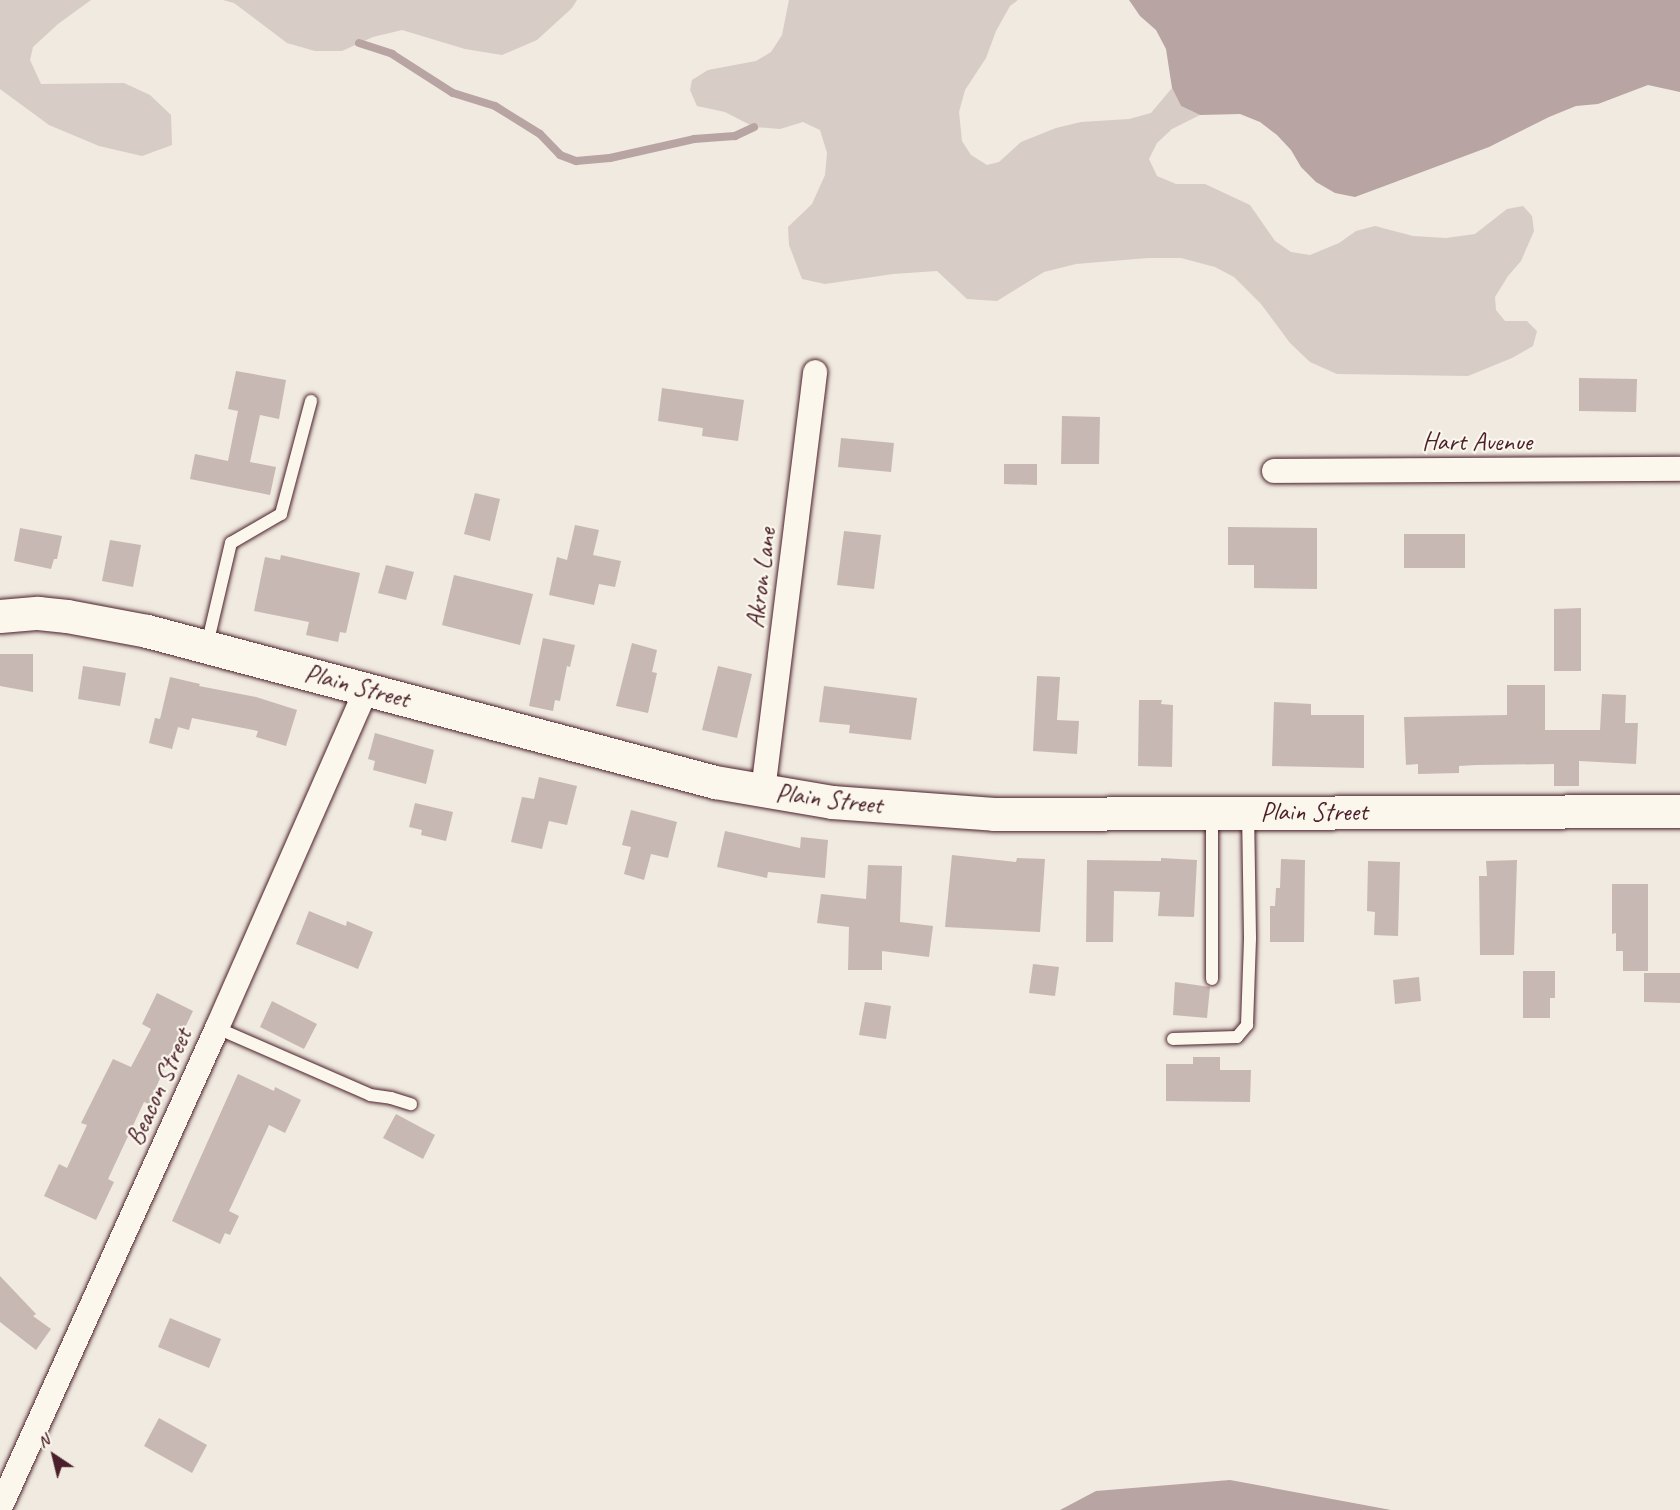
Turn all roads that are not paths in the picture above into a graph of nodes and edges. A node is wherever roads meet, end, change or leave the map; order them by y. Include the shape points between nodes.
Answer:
1 (814, 372) dead end
2 (311, 401) dead end
3 (1680, 469) edge
4 (1274, 471) dead end
5 (0, 616) edge
6 (207, 646) junction
7 (367, 688) junction
8 (764, 791) junction
9 (1680, 811) edge
10 (1212, 813) junction
11 (1248, 813) junction
12 (1212, 979) dead end
13 (217, 1028) junction
14 (1173, 1039) dead end
15 (411, 1104) dead end
16 (0, 1508) edge

1 - 8 street, Akron Lane
2 - 6 lane via 281,514 231,543
3 - 4 street, Hart Avenue
5 - 6 main road, Plain Street via 38,614 87,619
6 - 7 main road, Plain Street
7 - 8 main road, Plain Street via 715,782
7 - 13 street, Beacon Street
8 - 10 main road, Plain Street via 832,802 994,814
9 - 11 main road, Plain Street
10 - 11 main road, Plain Street
10 - 12 lane
11 - 14 lane via 1247,1025 1237,1037
13 - 15 lane via 370,1095
13 - 16 street, Beacon Street

